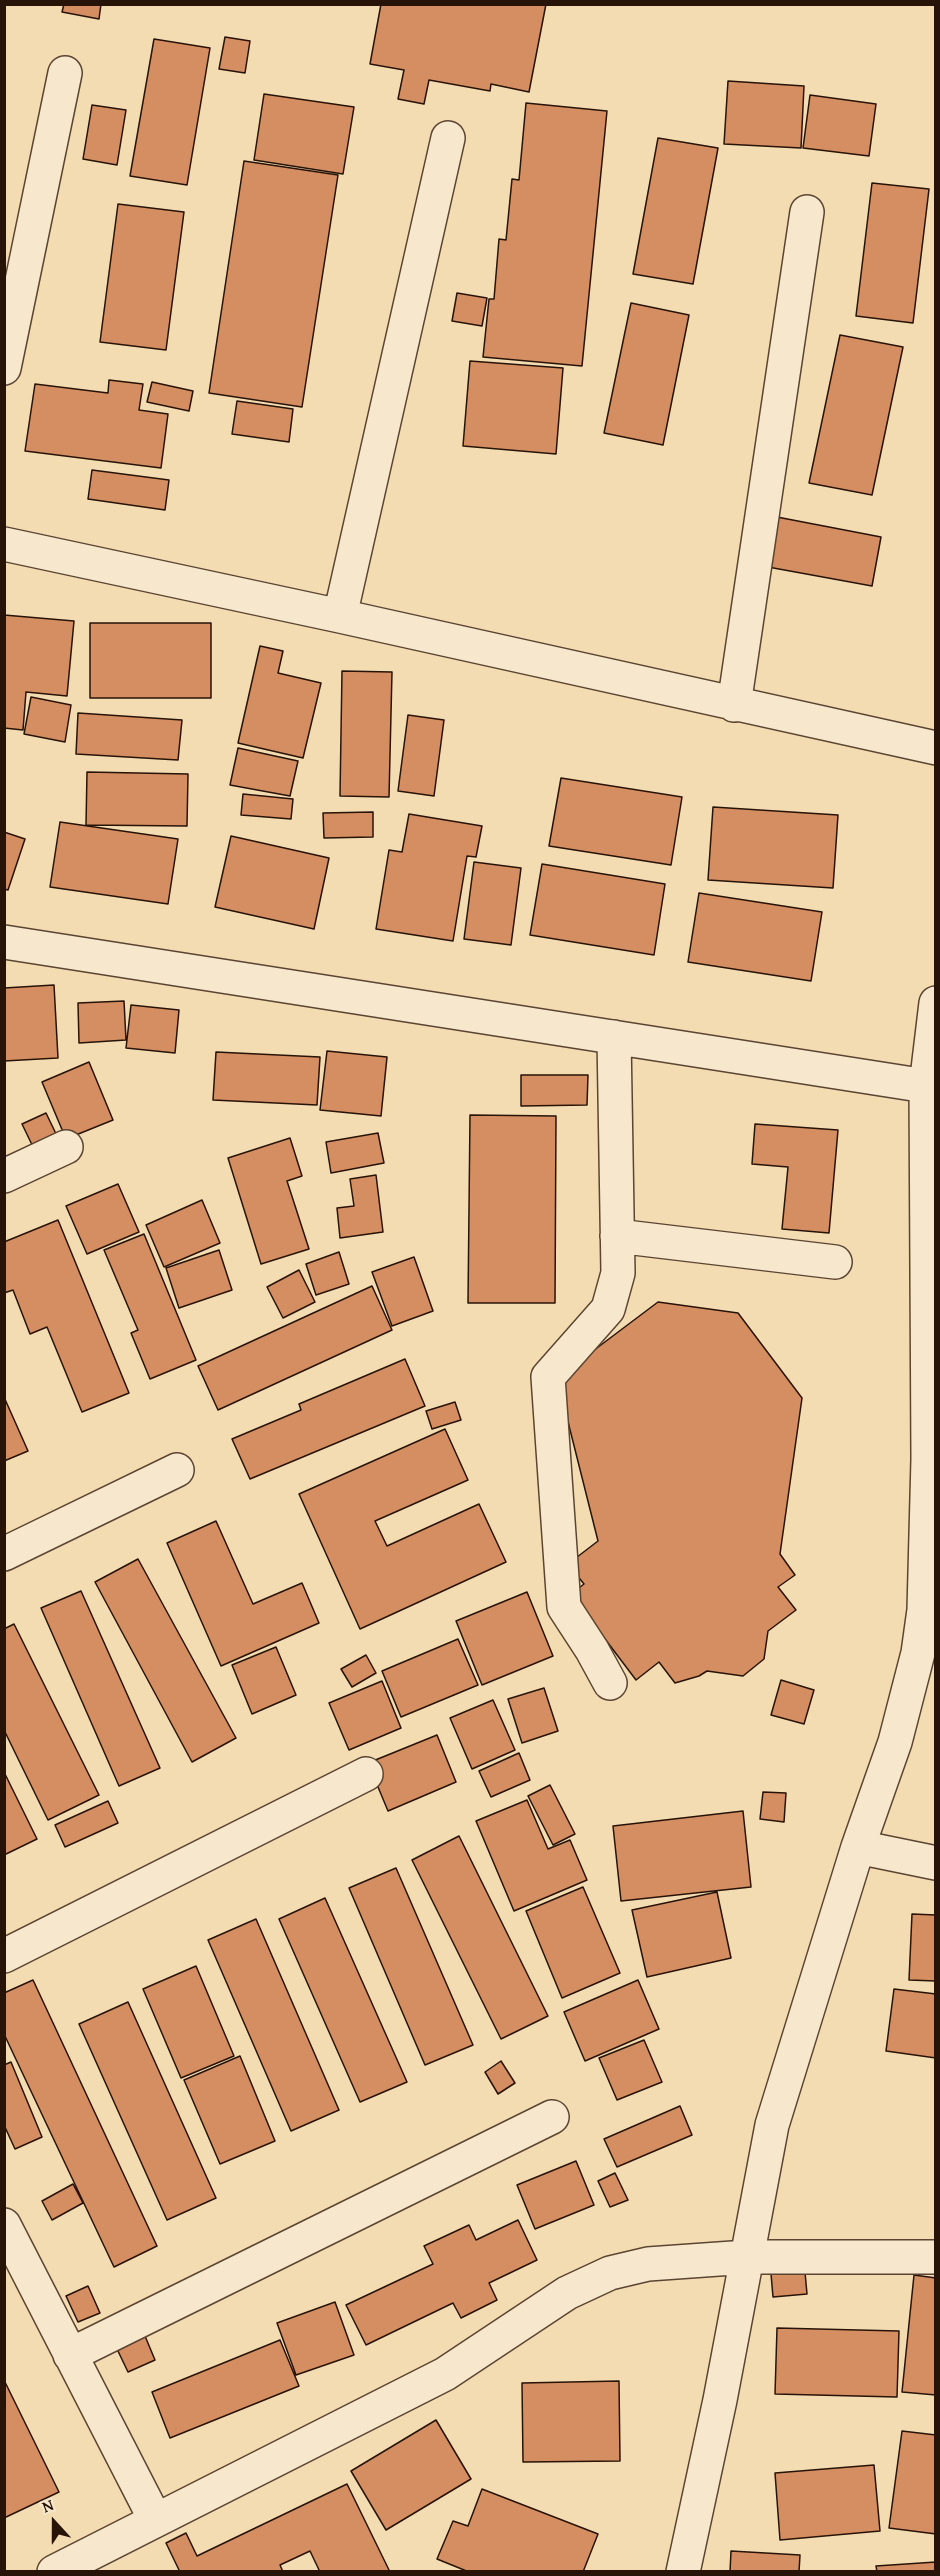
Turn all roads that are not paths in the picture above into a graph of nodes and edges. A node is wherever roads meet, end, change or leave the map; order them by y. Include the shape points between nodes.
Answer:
1 (65, 73) dead end
2 (448, 138) dead end
3 (807, 212) dead end
4 (4, 368) edge
5 (4, 544) edge
6 (340, 615) junction
7 (734, 705) junction
8 (936, 748) edge
9 (4, 942) edge
10 (936, 1003) edge
11 (614, 1037) junction
12 (926, 1086) junction
13 (66, 1147) dead end
14 (4, 1176) edge
15 (617, 1236) junction
16 (835, 1262) dead end
17 (177, 1470) dead end
18 (4, 1554) edge
19 (930, 1610) edge
20 (610, 1683) dead end
21 (366, 1774) dead end
22 (858, 1847) junction
23 (936, 1863) edge
24 (4, 1956) edge
25 (552, 2117) dead end
26 (4, 2225) edge
27 (747, 2257) junction
28 (936, 2257) edge
29 (70, 2355) junction
30 (154, 2519) junction
31 (54, 2571) edge
32 (683, 2571) edge

1 - 4 street
2 - 6 street
3 - 7 street
5 - 6 street
6 - 7 street
7 - 8 street
9 - 11 street
10 - 12 street
11 - 12 street
11 - 15 street
12 - 19 street
13 - 14 street
15 - 16 street
15 - 20 street via 618,1273 608,1309 548,1377 564,1607
17 - 18 street
19 - 22 street via 895,1742
21 - 24 street
22 - 23 street
22 - 27 street via 772,2125
25 - 29 street
26 - 29 street
27 - 28 street
27 - 30 street via 648,2264 599,2278 567,2293 445,2374
27 - 32 street
29 - 30 street
30 - 31 street

